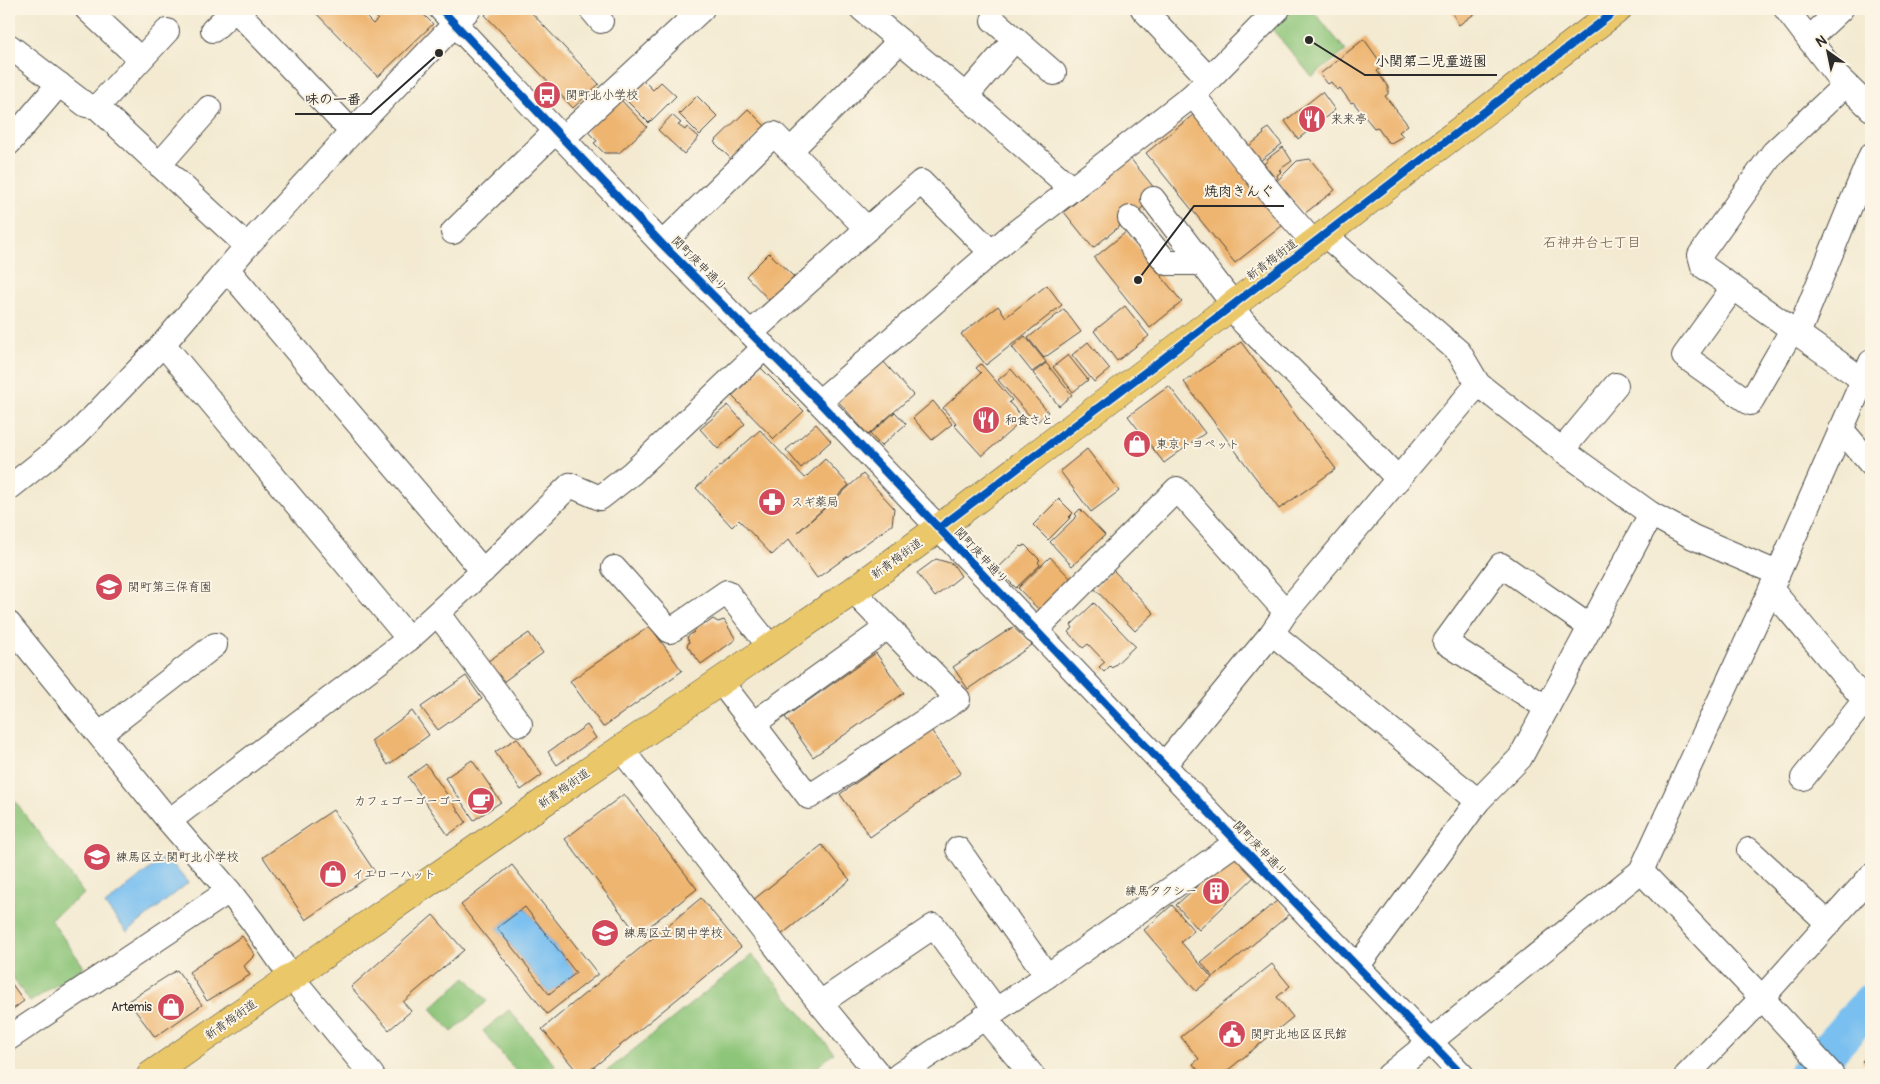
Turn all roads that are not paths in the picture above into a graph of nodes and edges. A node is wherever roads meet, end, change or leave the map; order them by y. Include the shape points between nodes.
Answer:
1 (87, 9) edge
2 (235, 9) edge
3 (702, 9) edge
4 (862, 9) edge
5 (1143, 9) edge
6 (1278, 9) edge
7 (1618, 9) edge
8 (1786, 9) edge
9 (1841, 9) edge
10 (455, 14) edge
11 (993, 20) dead end
12 (213, 30) dead end
13 (167, 31) dead end
14 (1015, 39) junction
15 (1808, 39) junction
16 (900, 41) junction
17 (9, 46) edge
18 (140, 59) junction
19 (1054, 73) dead end
20 (1209, 79) junction
21 (60, 84) junction
22 (1845, 85) junction
23 (1193, 95) junction
24 (966, 96) junction
25 (97, 107) junction
26 (209, 108) dead end
27 (1871, 108) edge
28 (352, 132) junction
29 (559, 135) junction
30 (9, 143) edge
31 (791, 150) junction
32 (1871, 155) edge
33 (159, 165) junction
34 (1071, 188) junction
35 (1154, 199) dead end
36 (1130, 218) dead end
37 (867, 229) junction
38 (453, 232) dead end
39 (1319, 238) junction
40 (662, 244) junction
41 (247, 246) junction
42 (991, 252) junction
43 (1202, 263) junction
44 (228, 270) junction
45 (1733, 288) junction
46 (1232, 305) junction
47 (1795, 332) junction
48 (758, 340) junction
49 (163, 344) junction
50 (1867, 371) edge
51 (1478, 384) junction
52 (1616, 385) dead end
53 (819, 402) junction
54 (1841, 429) junction
55 (1562, 450) junction
56 (1871, 464) edge
57 (1398, 479) junction
58 (9, 488) edge
59 (1651, 514) junction
60 (939, 528) junction
61 (614, 568) dead end
62 (483, 571) junction
63 (1774, 581) junction
64 (853, 591) junction
65 (1286, 612) junction
66 (438, 614) junction
67 (9, 624) edge
68 (888, 627) junction
69 (1590, 627) junction
70 (1035, 631) junction
71 (1272, 633) junction
72 (409, 639) junction
73 (215, 645) dead end
74 (770, 647) junction
75 (721, 682) junction
76 (1868, 704) edge
77 (1547, 708) junction
78 (520, 724) dead end
79 (754, 724) junction
80 (100, 734) junction
81 (621, 749) junction
82 (1164, 765) junction
83 (1803, 778) dead end
84 (1478, 801) junction
85 (170, 821) junction
86 (1238, 842) junction
87 (958, 849) dead end
88 (1749, 850) dead end
89 (1642, 871) junction
90 (1871, 876) edge
91 (229, 891) junction
92 (1830, 924) junction
93 (1357, 967) junction
94 (1047, 976) junction
95 (292, 978) junction
96 (1762, 998) junction
97 (820, 1003) junction
98 (990, 1013) junction
99 (9, 1038) edge
100 (1431, 1042) junction
101 (1830, 1073) edge
102 (151, 1075) edge
103 (372, 1075) edge
104 (879, 1075) edge
105 (899, 1075) edge
106 (1032, 1075) edge
107 (1389, 1075) edge
108 (1462, 1075) edge
109 (1688, 1075) edge

1 - 18 street
2 - 12 street
2 - 28 street
3 - 29 street
4 - 16 street
5 - 20 street
6 - 20 street
7 - 39 main road, 新青梅街道
8 - 15 street
9 - 15 street
10 - 28 street via 447,33
10 - 29 street, 関町庚申通り
11 - 14 street
13 - 18 street
14 - 19 street
14 - 24 street
15 - 22 street
16 - 24 street
16 - 31 street
17 - 21 street
18 - 25 street
20 - 23 street
21 - 25 street via 86,105
21 - 30 street
22 - 27 street
22 - 45 street via 1773,153 1700,255 1703,266
23 - 34 street
23 - 39 street via 1278,202
24 - 34 street
25 - 33 street
26 - 33 street
28 - 41 street
29 - 38 street
29 - 40 street, 関町庚申通り
31 - 37 street
31 - 40 street via 774,134
32 - 47 street
33 - 41 street
34 - 42 street
35 - 43 street
36 - 43 street via 1167,263
37 - 42 street via 922,182
37 - 48 street
39 - 46 main road, 新青梅街道
39 - 51 street via 1340,249 1459,352
40 - 48 street, 関町庚申通り
41 - 44 street
42 - 53 street
43 - 46 street
44 - 49 street
44 - 62 street
45 - 47 street
45 - 47 street via 1684,356 1750,403
46 - 57 street via 1244,323
46 - 60 main road, 新青梅街道
47 - 50 street
48 - 53 street, 関町庚申通り
48 - 62 street via 632,473 600,498 570,485
49 - 58 street via 76,435
49 - 72 street
50 - 54 street
51 - 55 street
51 - 57 street
52 - 55 street
53 - 60 street, 関町庚申通り
54 - 56 street
54 - 63 street
55 - 59 street
57 - 65 street
59 - 63 street
59 - 69 street
60 - 64 main road, 新青梅街道
60 - 70 street, 関町庚申通り
61 - 74 street via 670,632 727,592
62 - 66 street
63 - 76 street
63 - 89 street
64 - 68 street
64 - 74 main road, 新青梅街道
65 - 70 street via 1177,489
65 - 71 street
66 - 72 street
66 - 78 street
67 - 80 street
68 - 79 street
68 - 79 street via 958,699 810,797
69 - 77 street
69 - 77 street via 1501,565 1445,642
70 - 82 street, 関町庚申通り
71 - 82 street
71 - 84 street
72 - 85 street
73 - 80 street
74 - 75 main road, 新青梅街道
75 - 79 street
75 - 81 main road, 新青梅街道
76 - 83 street
77 - 84 street via 1520,758
80 - 85 street
81 - 95 main road, 新青梅街道
81 - 97 street
82 - 86 street, 関町庚申通り
84 - 93 street
85 - 91 street
86 - 93 street, 関町庚申通り
86 - 94 street
87 - 94 street
88 - 92 street
89 - 96 street
89 - 100 street
90 - 92 street
91 - 95 street
91 - 99 street
92 - 96 street
93 - 100 street, 関町庚申通り
94 - 98 street
95 - 102 main road, 新青梅街道
95 - 103 street
96 - 101 street
96 - 109 street
97 - 98 street via 934,926
97 - 104 street
98 - 105 street
98 - 106 street
100 - 107 street
100 - 108 street, 関町庚申通り

